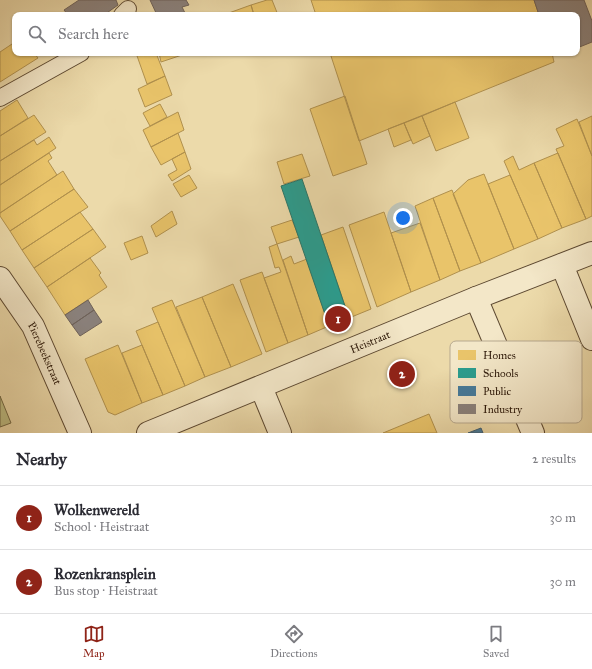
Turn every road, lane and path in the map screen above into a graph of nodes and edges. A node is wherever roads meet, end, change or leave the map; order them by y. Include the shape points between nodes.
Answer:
1 (76, 56) edge
2 (0, 98) edge
3 (592, 253) edge
4 (562, 265) junction
5 (0, 278) edge
6 (476, 298) junction
7 (592, 339) edge
8 (494, 341) edge
9 (261, 387) junction
10 (529, 423) edge
11 (80, 433) edge
12 (148, 433) edge
13 (280, 433) edge
14 (533, 433) edge

1 - 2 lane
3 - 4 street, Heistraat
4 - 6 street, Heistraat
4 - 7 street
5 - 11 street, Pierebeekstraat via 33,326
6 - 8 street
6 - 9 street, Heistraat
9 - 12 street, Heistraat
9 - 13 street
10 - 14 street

